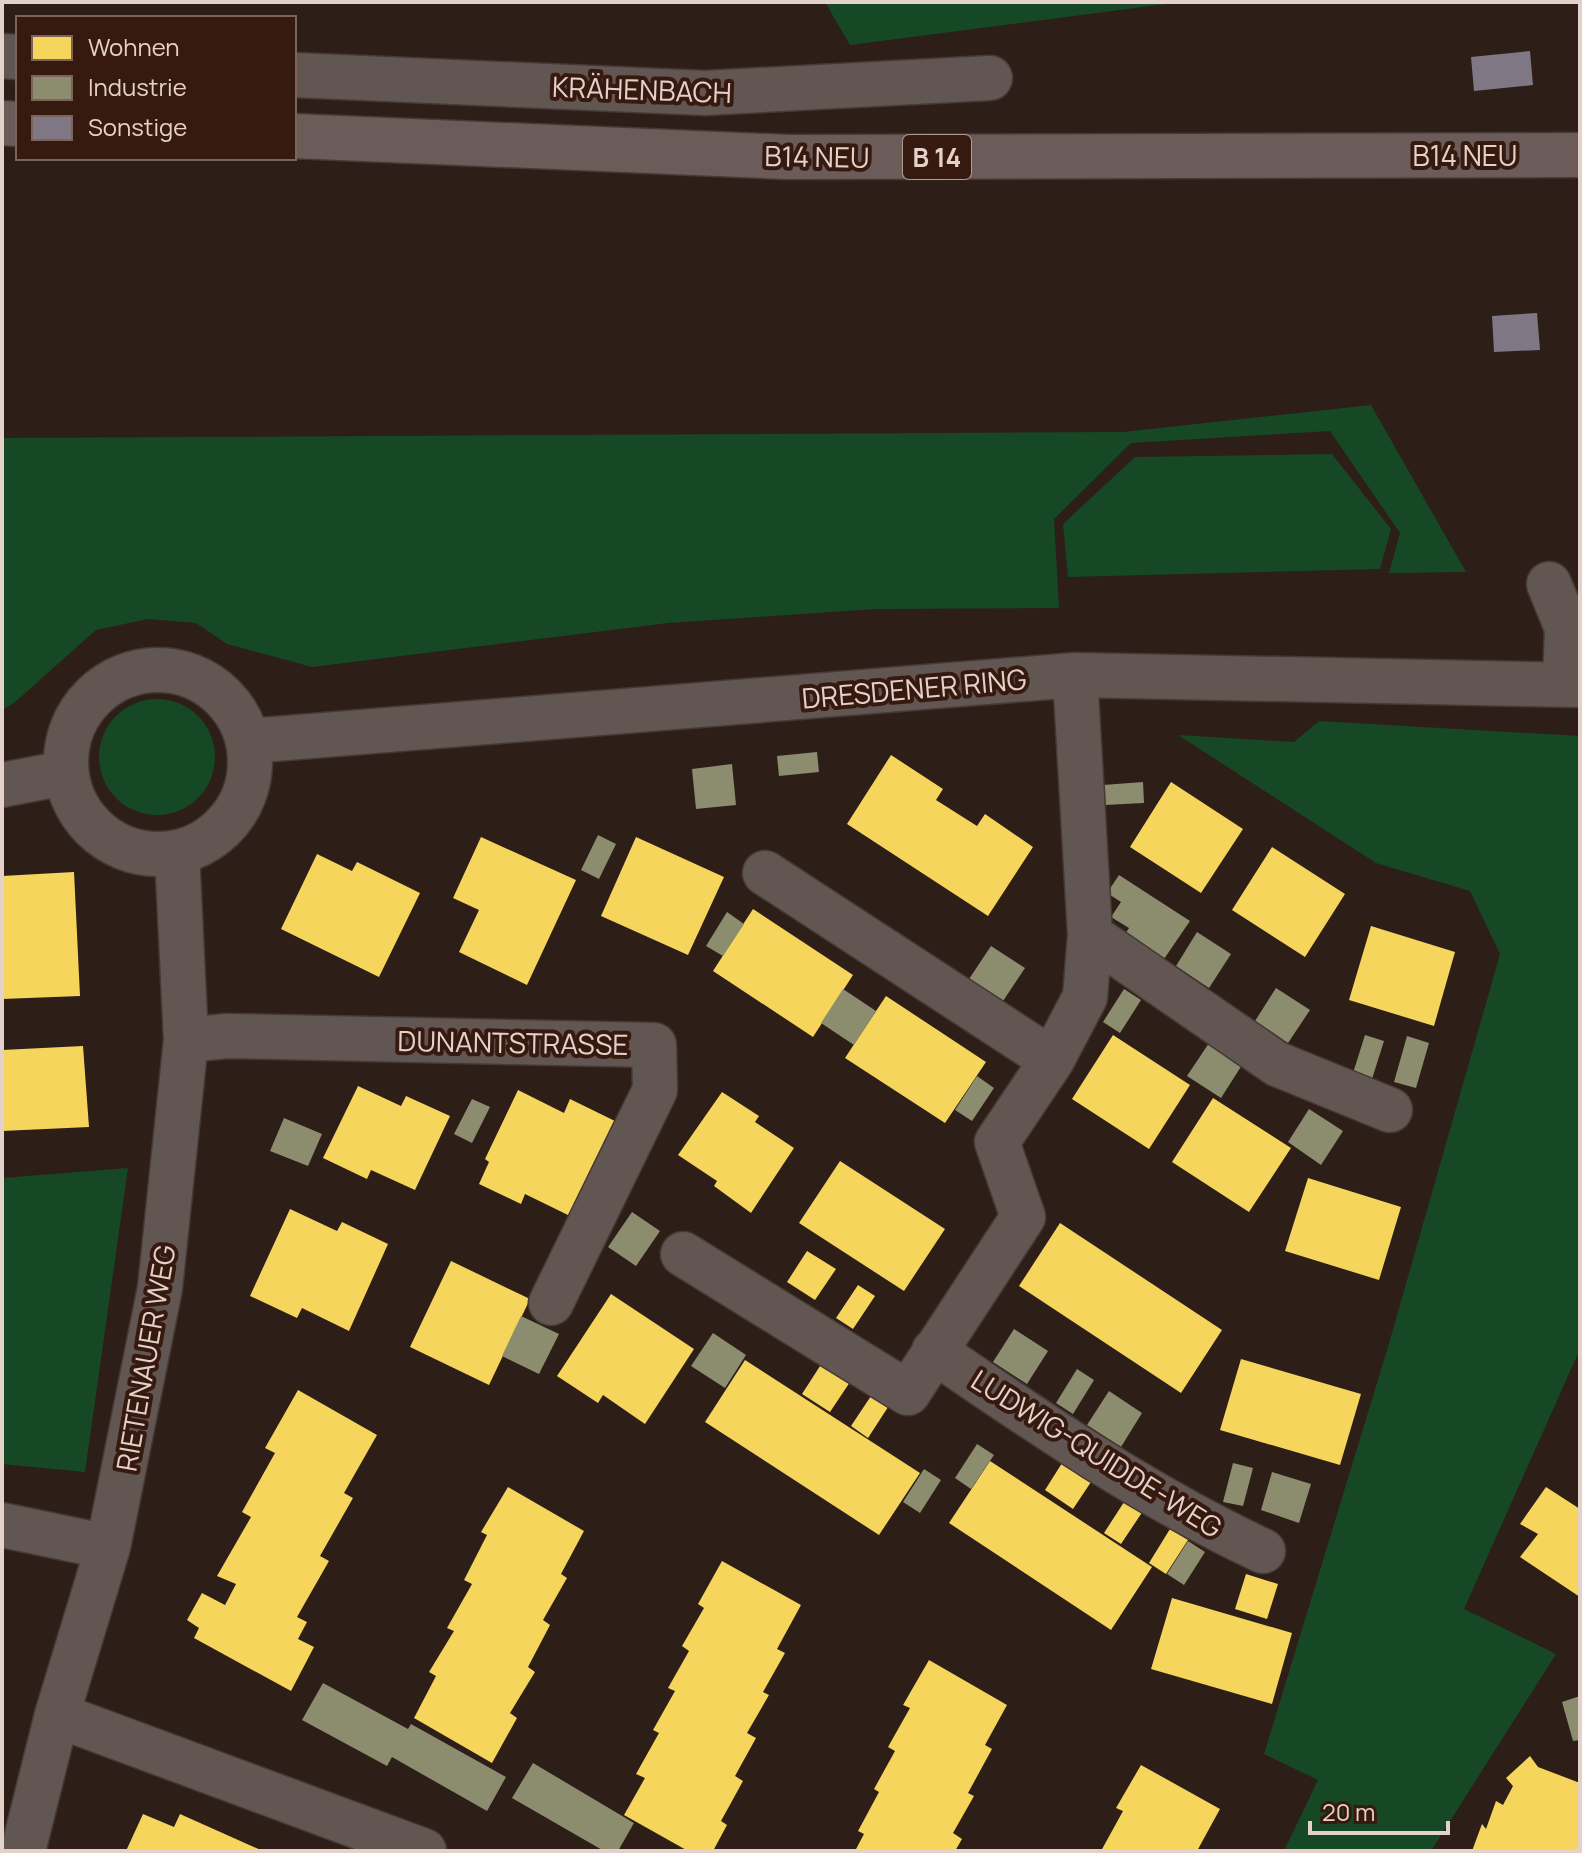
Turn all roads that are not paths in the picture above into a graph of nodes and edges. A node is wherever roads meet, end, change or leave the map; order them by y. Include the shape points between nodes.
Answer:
1 (296, 75) edge
2 (990, 78) dead end
3 (296, 136) edge
4 (1580, 155) edge
5 (1549, 584) dead end
6 (1075, 675) junction
7 (1572, 684) edge
8 (249, 741) junction
9 (65, 773) junction
10 (2, 785) edge
11 (177, 853) junction
12 (765, 873) dead end
13 (1090, 935) junction
14 (186, 1040) junction
15 (1052, 1060) junction
16 (1390, 1110) dead end
17 (683, 1254) dead end
18 (551, 1303) dead end
19 (934, 1351) junction
20 (2, 1525) edge
21 (108, 1547) junction
22 (1263, 1551) dead end
23 (57, 1715) junction
24 (23, 1851) edge
25 (424, 1851) edge

1 - 2 street, KRÄHENBACH via 705,93
3 - 4 main road, B14 NEU / B 14 via 788,157
5 - 7 street via 1567,628
6 - 7 street, DRESDENER RING
6 - 8 street, DRESDENER RING
6 - 13 street
8 - 9 street via 237,713 217,690 162,669 132,673 104,686 83,708 69,735
8 - 11 street via 250,771 237,811 207,842
9 - 10 street
9 - 11 street via 77,807 97,833 124,848 153,855
11 - 14 street, RIETENAUER WEG
12 - 15 street via 877,928
13 - 15 street via 1085,997
13 - 16 street via 1277,1064
14 - 18 street, DUNANTSTRASSE via 227,1036 654,1045 655,1090
14 - 21 street, RIETENAUER WEG via 160,1288
15 - 19 street via 997,1142 1023,1217
17 - 19 street via 908,1393
19 - 22 street, LUDWIG-QUIDDE-WEG via 1204,1524
20 - 21 street
21 - 23 street, RIETENAUER WEG
23 - 24 street, RIETENAUER WEG
23 - 25 street

